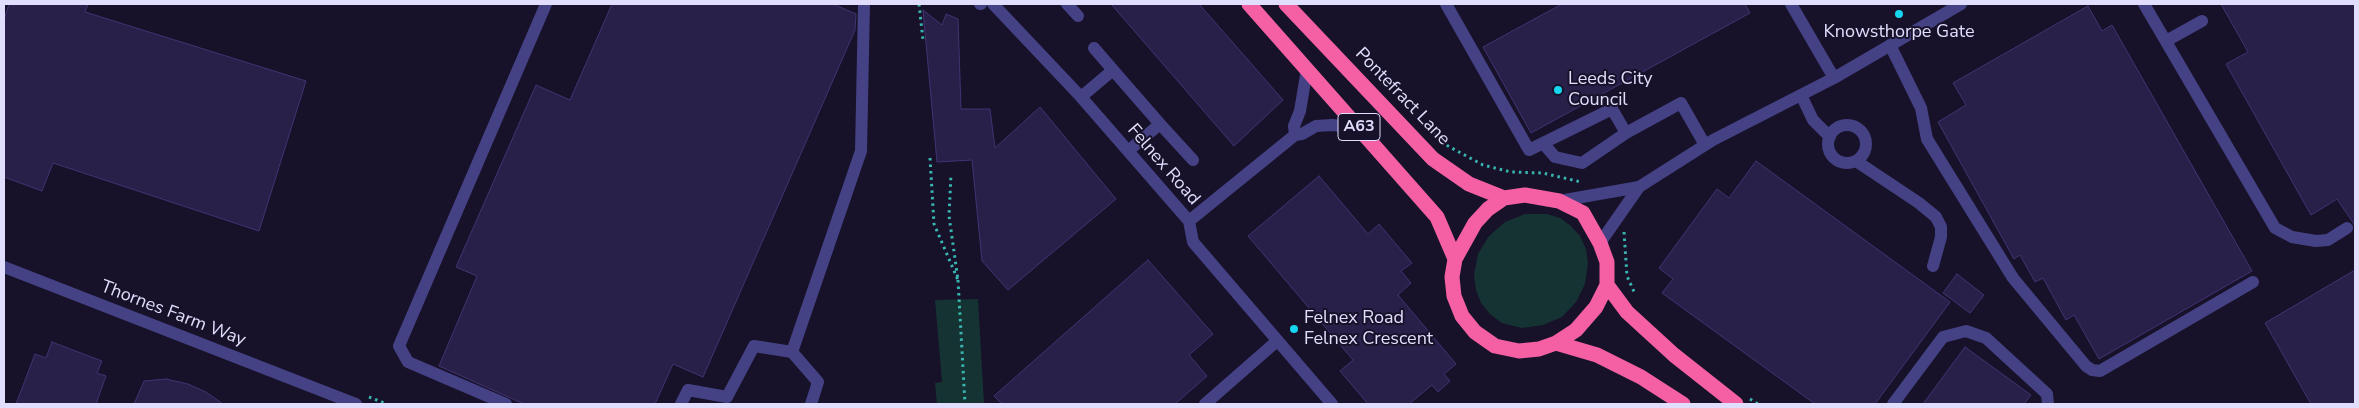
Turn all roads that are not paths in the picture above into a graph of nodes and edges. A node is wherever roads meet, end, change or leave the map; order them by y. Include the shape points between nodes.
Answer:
1 (546, 4) edge
2 (864, 4) edge
3 (993, 4) edge
4 (1067, 4) edge
5 (1249, 4) edge
6 (1286, 4) edge
7 (1446, 4) edge
8 (1791, 4) edge
9 (1960, 4) edge
10 (2144, 4) edge
11 (1078, 16) dead end
12 (2202, 21) dead end
13 (2166, 41) junction
14 (1890, 45) junction
15 (1094, 48) dead end
16 (1307, 69) junction
17 (1113, 70) junction
18 (1834, 78) junction
19 (1801, 95) junction
20 (1081, 97) junction
21 (1160, 124) junction
22 (1360, 128) junction
23 (1626, 134) junction
24 (1295, 135) junction
25 (1830, 137) junction
26 (1543, 143) junction
27 (1705, 146) junction
28 (1128, 151) junction
29 (1193, 160) dead end
30 (1856, 161) junction
31 (1638, 187) junction
32 (1504, 198) junction
33 (1559, 201) junction
34 (1189, 220) junction
35 (2347, 228) dead end
36 (1600, 243) junction
37 (1455, 259) junction
38 (1933, 266) dead end
39 (4, 269) edge
40 (2253, 282) dead end
41 (1607, 285) junction
42 (1278, 341) junction
43 (1556, 343) junction
44 (792, 352) junction
45 (328, 399) edge
46 (356, 404) edge
47 (506, 404) edge
48 (681, 404) edge
49 (812, 404) edge
50 (1205, 404) edge
51 (1332, 404) edge
52 (1683, 404) edge
53 (1736, 404) edge
54 (1893, 404) edge
55 (2048, 404) edge

1 - 47 street via 398,346 408,362
2 - 44 street via 861,151
3 - 20 street, Felnex Road
4 - 11 street
5 - 16 highway, A63
6 - 32 highway, Pontefract Lane / A63 via 1434,159 1469,184
7 - 26 street via 1529,150
8 - 18 street
9 - 14 street
10 - 13 street
12 - 13 street
13 - 35 street via 2274,228 2292,237 2316,241 2328,240
14 - 18 street
14 - 40 street via 1921,108 1927,139 2013,278 2092,370 2100,371
15 - 17 street
16 - 22 highway, A63
16 - 24 street via 1300,111 1294,126
17 - 20 street
17 - 21 street
18 - 19 street
19 - 25 street via 1813,120
19 - 27 street
20 - 28 street, Felnex Road
21 - 28 street
21 - 29 street
22 - 24 street via 1316,126
22 - 37 highway, A63 via 1437,217
23 - 26 street via 1582,162 1555,157
23 - 26 street via 1612,109
23 - 27 street via 1681,103
24 - 34 street
25 - 30 street via 1828,143 1833,156 1843,162
25 - 30 street via 1844,125 1860,130 1866,147
27 - 31 street
28 - 34 street, Felnex Road
30 - 38 street via 1936,217 1941,237
31 - 33 street
31 - 36 street
32 - 33 highway, A63 via 1525,195
32 - 37 highway, A63 via 1475,223
33 - 36 highway, A63 via 1583,213
34 - 42 street, Felnex Road via 1193,242
36 - 41 highway, A63 via 1607,262
37 - 43 highway, A63 via 1454,296 1462,316 1475,332 1495,346 1518,351
39 - 45 street, Thornes Farm Way
41 - 43 highway, A63 via 1596,307 1576,330
41 - 53 highway via 1627,312 1674,355
42 - 50 street
42 - 51 street, Felnex Road
43 - 52 highway via 1597,355
44 - 48 street via 754,346 727,397 688,390
44 - 49 street via 818,382
45 - 46 street, Thornes Farm Way
54 - 55 street via 1943,337 1966,331 1986,338 2047,394

